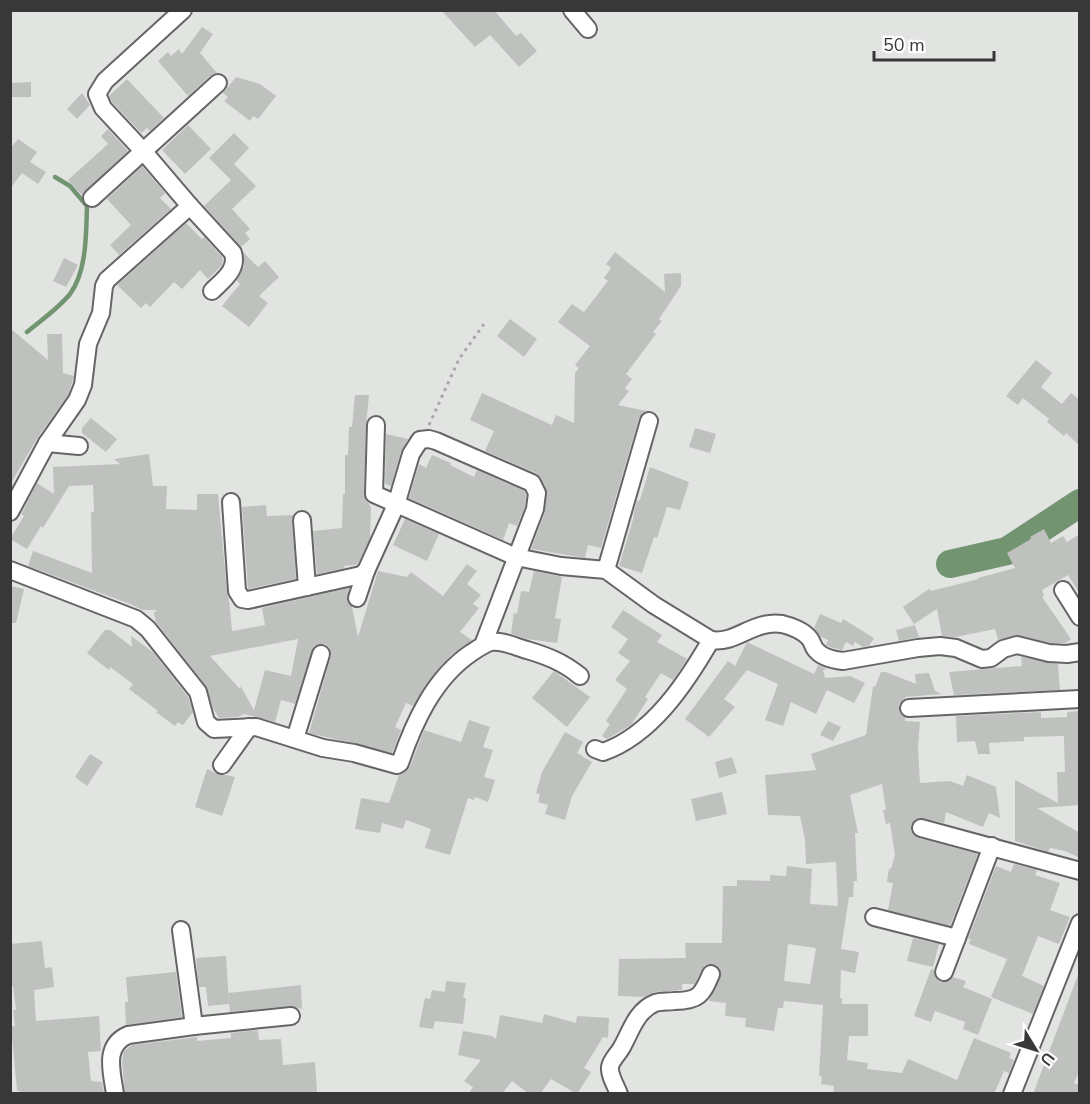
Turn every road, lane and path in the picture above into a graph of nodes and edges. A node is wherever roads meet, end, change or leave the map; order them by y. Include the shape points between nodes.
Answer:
1 (183, 10) edge
2 (572, 10) edge
3 (588, 29) dead end
4 (218, 83) dead end
5 (144, 152) junction
6 (92, 198) dead end
7 (190, 206) junction
8 (212, 291) dead end
9 (484, 324) dead end
10 (649, 421) dead end
11 (376, 425) dead end
12 (423, 440) junction
13 (47, 443) junction
14 (79, 446) dead end
15 (231, 502) dead end
16 (396, 505) junction
17 (10, 512) edge
18 (302, 520) dead end
19 (516, 557) junction
20 (10, 570) edge
21 (606, 570) junction
22 (366, 571) junction
23 (307, 587) junction
24 (1064, 590) dead end
25 (357, 598) dead end
26 (1080, 617) edge
27 (711, 640) junction
28 (483, 645) junction
29 (1080, 652) edge
30 (321, 654) dead end
31 (580, 676) dead end
32 (1080, 699) edge
33 (909, 708) dead end
34 (249, 727) junction
35 (295, 739) junction
36 (595, 749) dead end
37 (222, 765) dead end
38 (921, 828) dead end
39 (992, 846) junction
40 (1080, 871) edge
41 (874, 917) dead end
42 (1080, 923) edge
43 (181, 930) dead end
44 (957, 938) junction
45 (944, 972) dead end
46 (711, 974) dead end
47 (291, 1016) dead end
48 (194, 1026) junction
49 (115, 1094) edge
50 (619, 1094) edge
51 (1012, 1094) edge

1 - 5 street via 105,81 97,94 103,108
2 - 3 street
4 - 5 street
5 - 6 street
5 - 7 street
7 - 8 street via 235,260 231,271
7 - 13 street via 107,280 101,313 88,344 83,385 68,415
9 - 12 path via 459,359
10 - 21 street
11 - 16 street via 373,492
12 - 16 street via 411,454
12 - 19 street via 436,441 532,483 537,493 536,509
13 - 14 street
13 - 17 street
15 - 23 street via 238,596 248,600
16 - 19 street
16 - 22 street
18 - 23 street
19 - 21 street
19 - 28 street
20 - 34 street via 136,619 198,692 209,725 214,729
21 - 27 street
22 - 23 street
22 - 25 street
24 - 26 street
27 - 29 street via 723,642 757,625 781,624 807,636 818,652 843,661 940,646 982,659 1017,645 1049,653
27 - 36 street via 670,700 646,726 619,746 603,752
28 - 31 street via 502,642 540,654
28 - 35 street via 444,676 412,729 398,765
30 - 35 street
32 - 33 street
34 - 35 street
34 - 37 street
38 - 39 street
39 - 40 street
39 - 44 street
41 - 44 street
42 - 51 street
43 - 48 street
44 - 45 street
46 - 50 street via 699,997 656,1003 633,1023 611,1064
47 - 48 street
48 - 49 street via 128,1035 115,1044 110,1060

